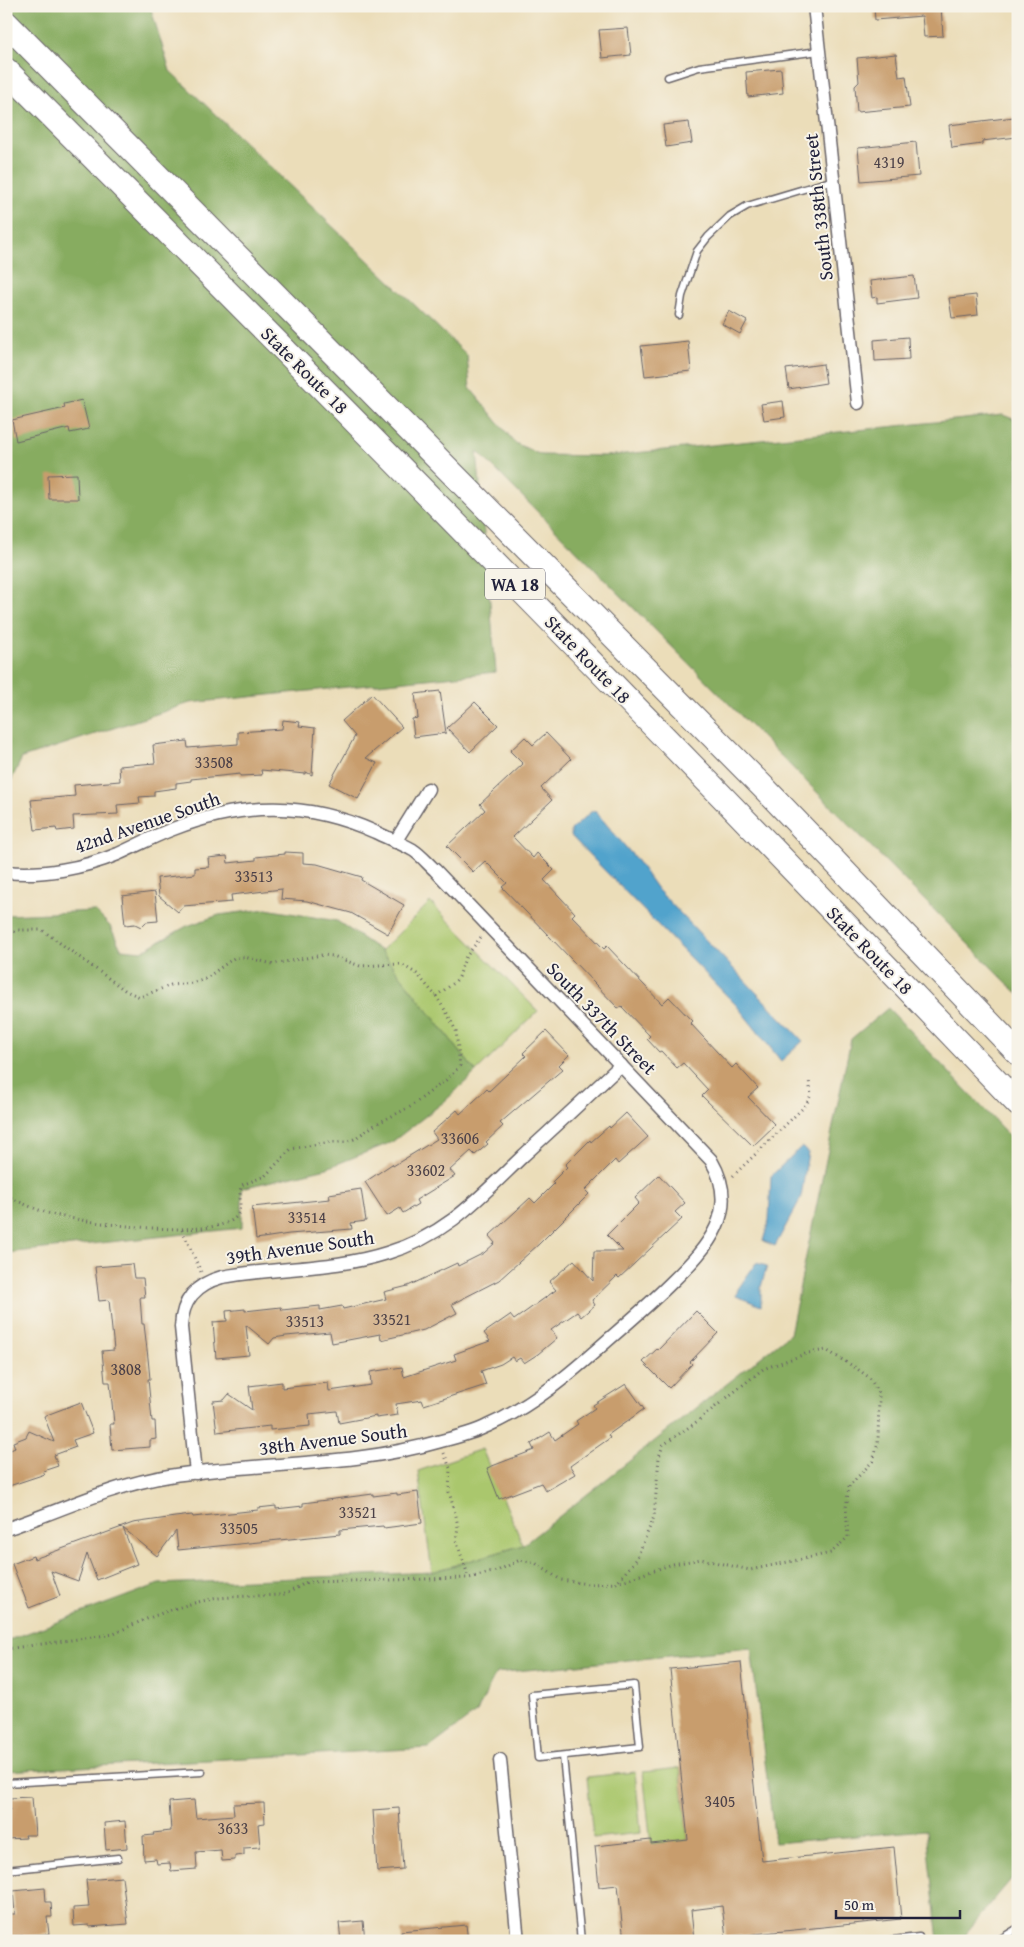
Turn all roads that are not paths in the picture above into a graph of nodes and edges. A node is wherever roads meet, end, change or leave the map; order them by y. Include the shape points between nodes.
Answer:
1 (814, 6) edge
2 (6, 24) edge
3 (819, 51) junction
4 (6, 70) edge
5 (668, 77) dead end
6 (834, 180) junction
7 (679, 315) dead end
8 (858, 403) dead end
9 (428, 788) dead end
10 (395, 842) junction
11 (435, 870) joint
12 (6, 872) edge
13 (1018, 1053) edge
14 (621, 1065) junction
15 (1018, 1104) edge
16 (722, 1203) joint
17 (196, 1472) junction
18 (7, 1529) edge
19 (563, 1756) junction
20 (500, 1760) dead end
21 (202, 1772) dead end
22 (6, 1783) edge
23 (118, 1858) dead end
24 (6, 1870) edge
25 (1018, 1928) edge
26 (518, 1941) edge
27 (581, 1941) edge
28 (884, 1941) edge
29 (920, 1941) edge
30 (997, 1941) edge

1 - 3 street, South 338th Street
2 - 13 highway, State Route 18 / WA 18 via 767,791
3 - 5 lane via 698,67
3 - 6 street, South 338th Street
4 - 15 highway, State Route 18 / WA 18 via 361,426
6 - 7 lane via 747,206 730,216 697,251
6 - 8 street, South 338th Street
9 - 10 street
10 - 11 street, 42nd Avenue South via 414,851
10 - 12 street, 42nd Avenue South via 315,812 258,809 184,825 88,863 45,872
11 - 14 street, South 337th Street
14 - 16 street, South 337th Street via 711,1160 721,1187
14 - 17 street, 39th Avenue South via 452,1221 426,1238 367,1258 236,1274 206,1282 195,1290 187,1300 182,1317
16 - 17 street, 38th Avenue South via 718,1226 705,1248 656,1298 567,1377 487,1426 410,1450 362,1458
17 - 18 street, 38th Avenue South via 132,1484
19 - 19 lane via 538,1758 532,1695 634,1685 640,1747
19 - 27 lane
20 - 26 street
21 - 22 lane
23 - 24 lane
25 - 30 lane
28 - 29 lane via 919,1937

